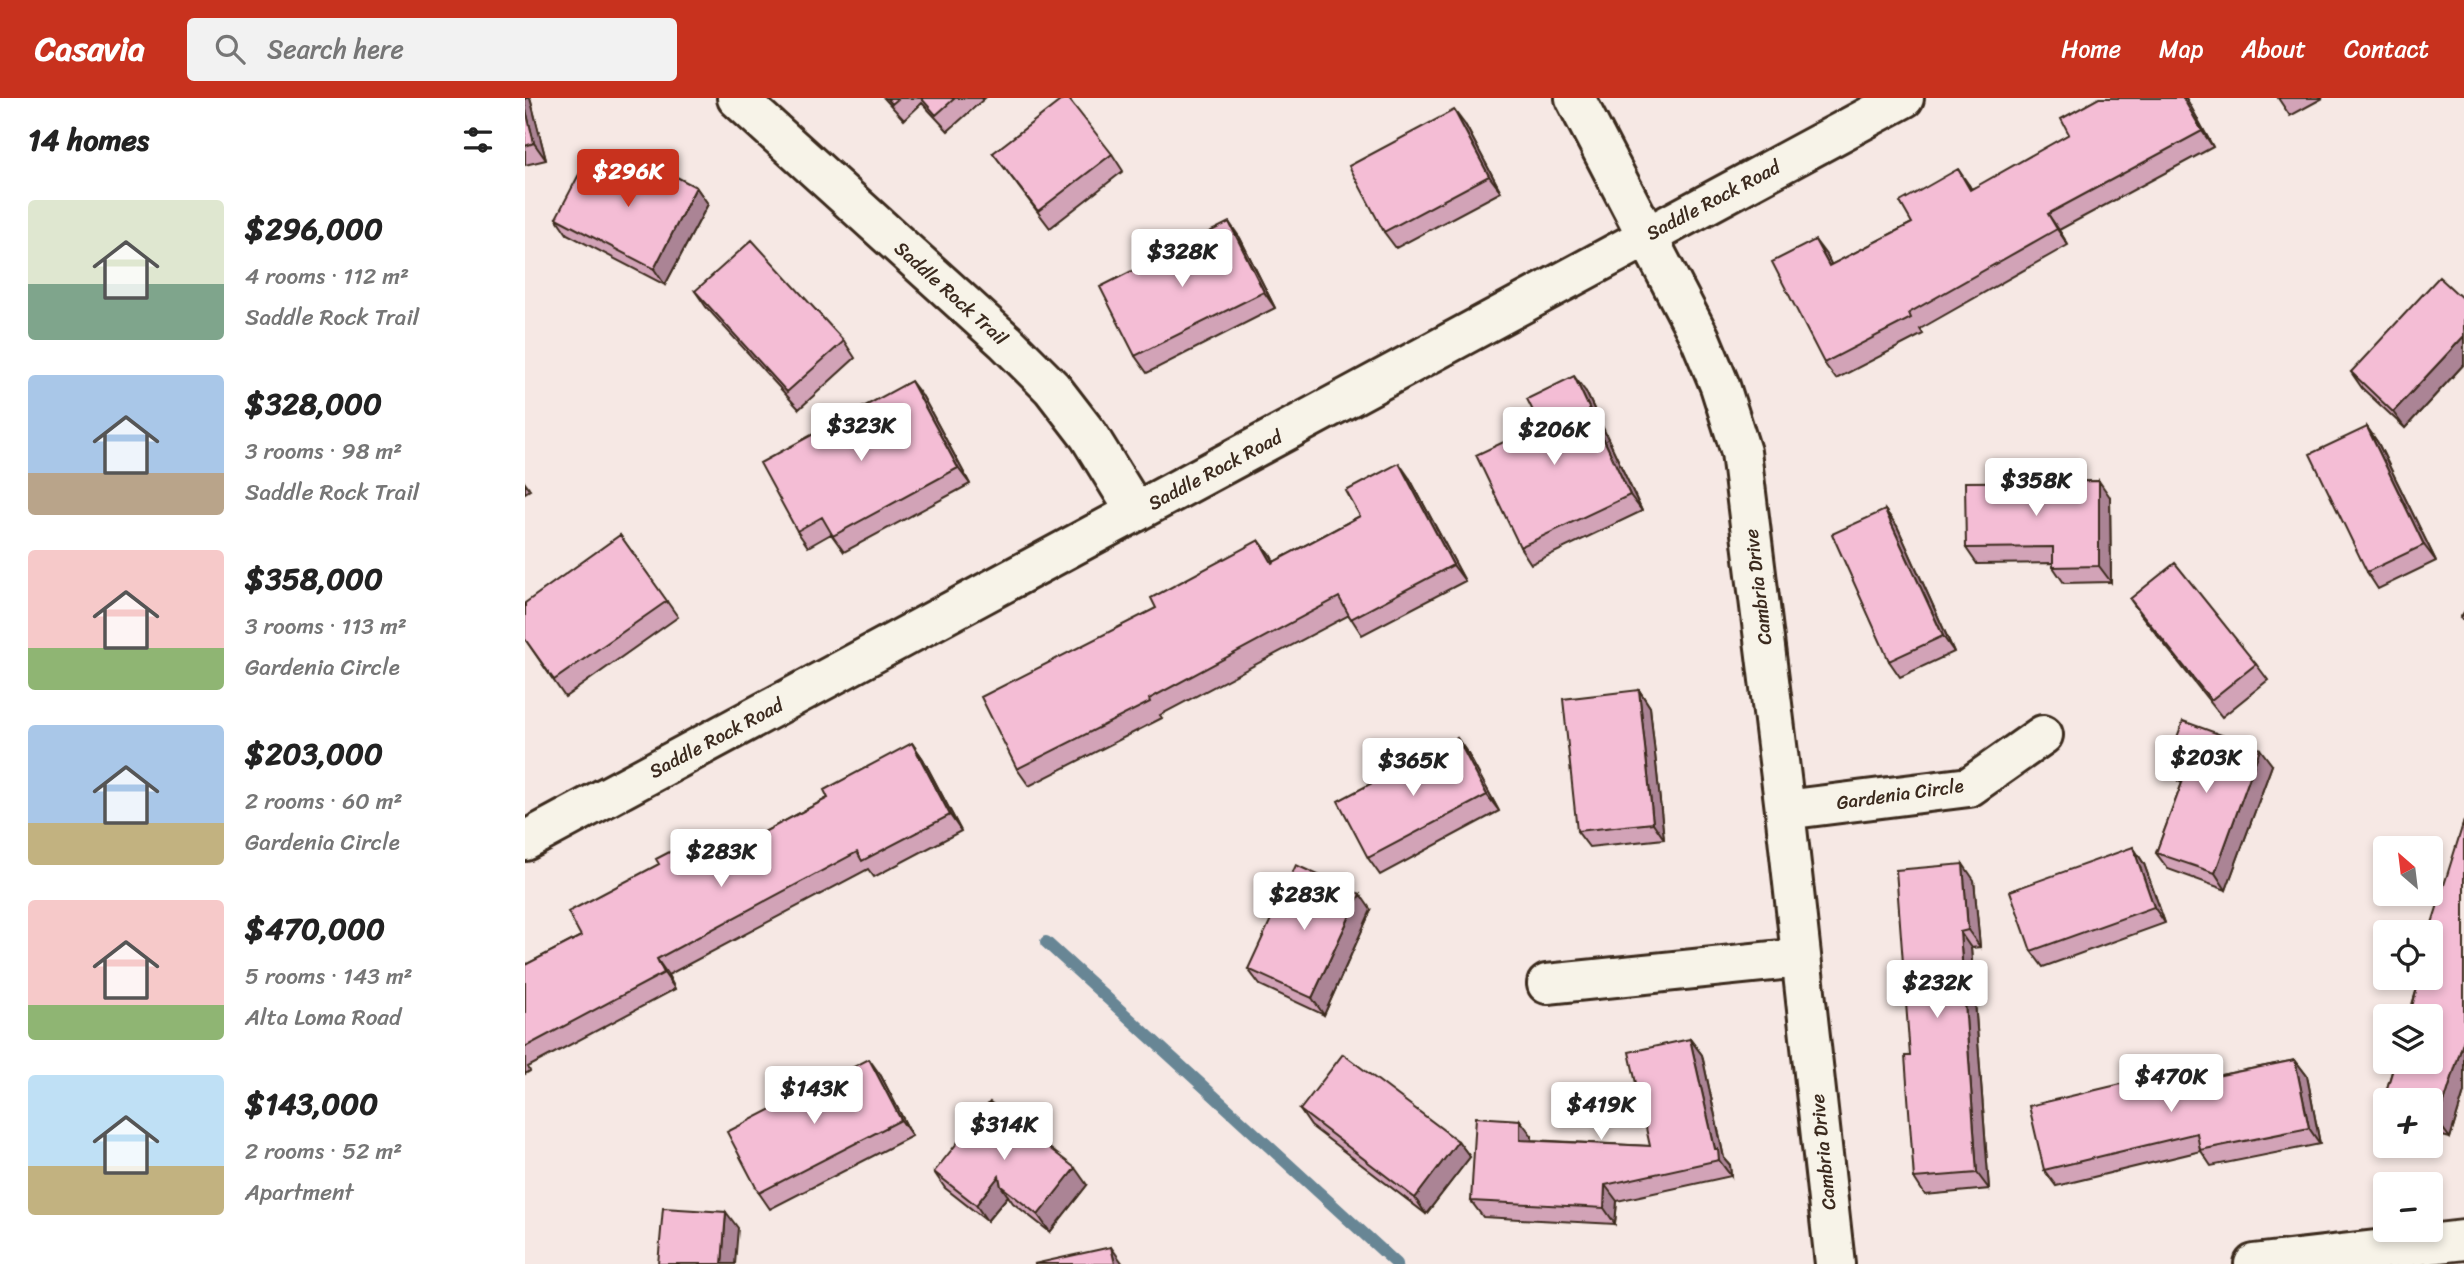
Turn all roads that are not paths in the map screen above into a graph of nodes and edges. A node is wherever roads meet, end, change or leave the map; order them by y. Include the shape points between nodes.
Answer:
1 (737, 98) edge
2 (1575, 98) edge
3 (1904, 98) edge
4 (1647, 235) junction
5 (1136, 512) junction
6 (2043, 735) dead end
7 (1785, 810) junction
8 (525, 841) edge
9 (1801, 957) junction
10 (1547, 984) dead end
11 (2464, 1240) edge
12 (1835, 1264) edge
13 (2254, 1264) edge

1 - 5 street, Saddle Rock Trail via 1052,388 1089,436
2 - 4 street, Cambria Drive
3 - 4 street, Saddle Rock Road
4 - 5 street, Saddle Rock Road
4 - 7 street, Cambria Drive via 1700,338 1741,452
5 - 8 street, Saddle Rock Road
6 - 7 street, Gardenia Circle via 1969,787
7 - 9 street, Cambria Drive
9 - 10 street
9 - 12 street, Cambria Drive
11 - 13 street

